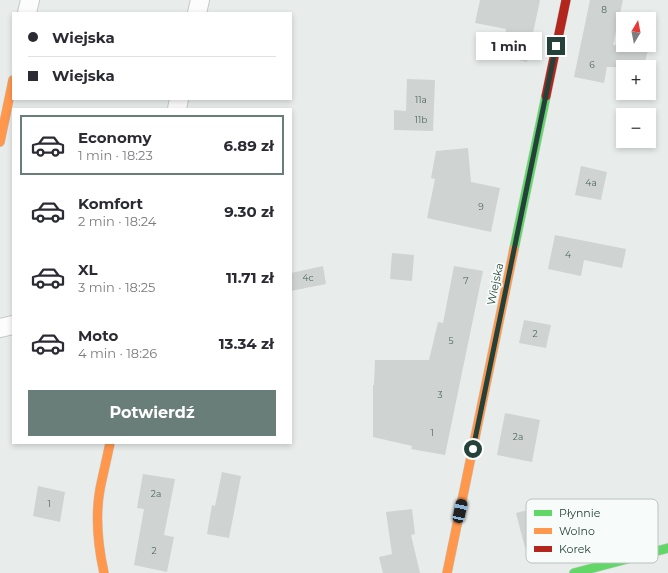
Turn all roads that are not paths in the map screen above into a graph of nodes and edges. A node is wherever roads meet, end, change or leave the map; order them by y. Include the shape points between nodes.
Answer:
1 (30, 0) edge
2 (200, 0) edge
3 (566, 0) edge
4 (27, 12) edge
5 (197, 12) edge
6 (12, 85) edge
7 (0, 142) edge
8 (12, 325) edge
9 (0, 328) edge
10 (110, 444) edge
11 (668, 548) edge
12 (658, 551) edge
13 (612, 563) edge
14 (104, 573) edge
15 (447, 573) edge
16 (574, 573) edge

1 - 4 street
2 - 5 street
3 - 15 street, Wiejska
6 - 7 street
8 - 9 street
10 - 14 street via 100,490 98,522
11 - 12 street
13 - 16 street

